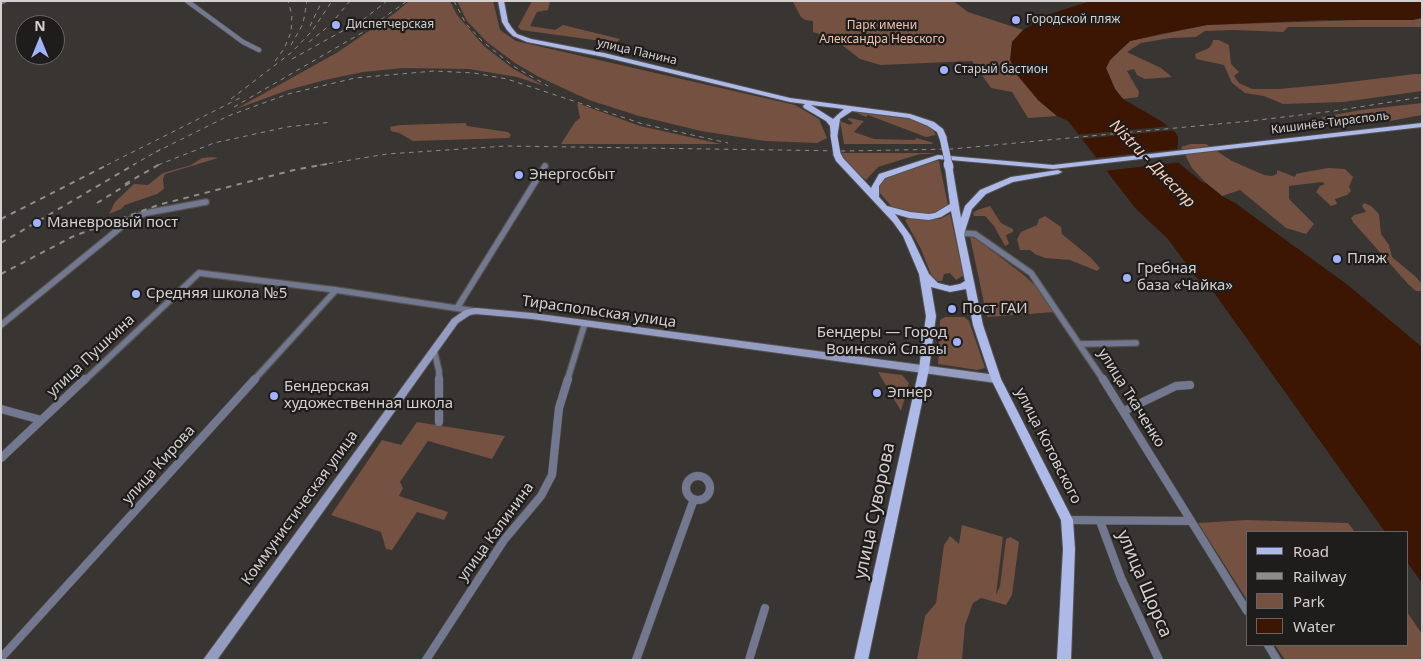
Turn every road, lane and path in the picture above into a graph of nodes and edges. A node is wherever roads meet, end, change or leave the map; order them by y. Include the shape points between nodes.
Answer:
1 (187, 1) edge
2 (501, 1) edge
3 (259, 50) dead end
4 (790, 100) junction
5 (851, 108) junction
6 (1422, 125) edge
7 (834, 126) junction
8 (1422, 130) edge
9 (1244, 148) junction
10 (545, 166) dead end
11 (1065, 168) junction
12 (875, 198) junction
13 (206, 202) dead end
14 (954, 205) junction
15 (885, 208) junction
16 (961, 233) junction
17 (198, 273) joint
18 (924, 274) junction
19 (970, 282) junction
20 (336, 290) junction
21 (457, 308) junction
22 (476, 311) junction
23 (585, 324) junction
24 (1, 325) edge
25 (1136, 343) dead end
26 (1080, 344) junction
27 (434, 350) junction
28 (924, 369) junction
29 (996, 379) junction
30 (1190, 385) dead end
31 (1, 409) edge
32 (1124, 411) junction
33 (41, 420) junction
34 (439, 422) dead end
35 (1, 458) edge
36 (694, 499) dead end
37 (1067, 520) junction
38 (1100, 521) junction
39 (1191, 521) junction
40 (765, 608) dead end
41 (1246, 609) edge
42 (1269, 646) edge
43 (1, 658) edge
44 (209, 660) edge
45 (426, 660) edge
46 (636, 660) edge
47 (750, 660) edge
48 (861, 660) edge
49 (1064, 660) edge
50 (1159, 660) edge
51 (1277, 660) edge

1 - 3 street
2 - 4 main road, улица Панина via 509,29 529,41 609,56
4 - 5 main road
4 - 7 main road via 820,112
5 - 7 main road via 837,118
5 - 14 main road, bridge via 920,118 940,131
6 - 9 main road, Кишинёв-Тирасполь
7 - 12 main road, bridge via 839,159
8 - 9 main road, Кишинёв-Тирасполь
9 - 11 main road
10 - 21 street
11 - 12 main road via 938,157 882,176 875,186
11 - 16 main road via 1019,178 983,192 968,208
12 - 15 main road
13 - 24 street via 146,213 131,219
14 - 15 main road via 929,217
14 - 16 main road
15 - 18 main road via 907,236
16 - 19 main road
16 - 26 street, улица Ткаченко via 975,234 1031,273
17 - 20 street, Тираспольская улица
17 - 33 street, улица Пушкина
18 - 19 main road via 930,282 942,288 957,289
18 - 28 main road, улица Суворова via 931,316
19 - 29 main road, улица Котовского via 978,325
20 - 21 street, Тираспольская улица
20 - 43 street, улица Кирова
21 - 22 street, Тираспольская улица
22 - 23 main road, Тираспольская улица
22 - 27 main road, Коммунистическая улица via 460,316
23 - 28 main road, Тираспольская улица
23 - 45 street, улица Калинина via 559,408 552,475 541,496 504,540
25 - 26 street
26 - 32 street, улица Ткаченко
27 - 34 street via 439,378
27 - 44 main road, Коммунистическая улица
28 - 29 main road, Тираспольская улица
28 - 48 main road, улица Суворова
29 - 37 main road, улица Котовского
30 - 32 street via 1176,386
31 - 33 street
32 - 39 street, улица Ткаченко
33 - 35 street, улица Пушкина
36 - 46 street
37 - 38 street
37 - 49 main road, улица Котовского via 1069,549
38 - 39 street
38 - 50 street, улица Щорса via 1121,578
39 - 41 street, улица Ткаченко
40 - 47 street
42 - 51 street

